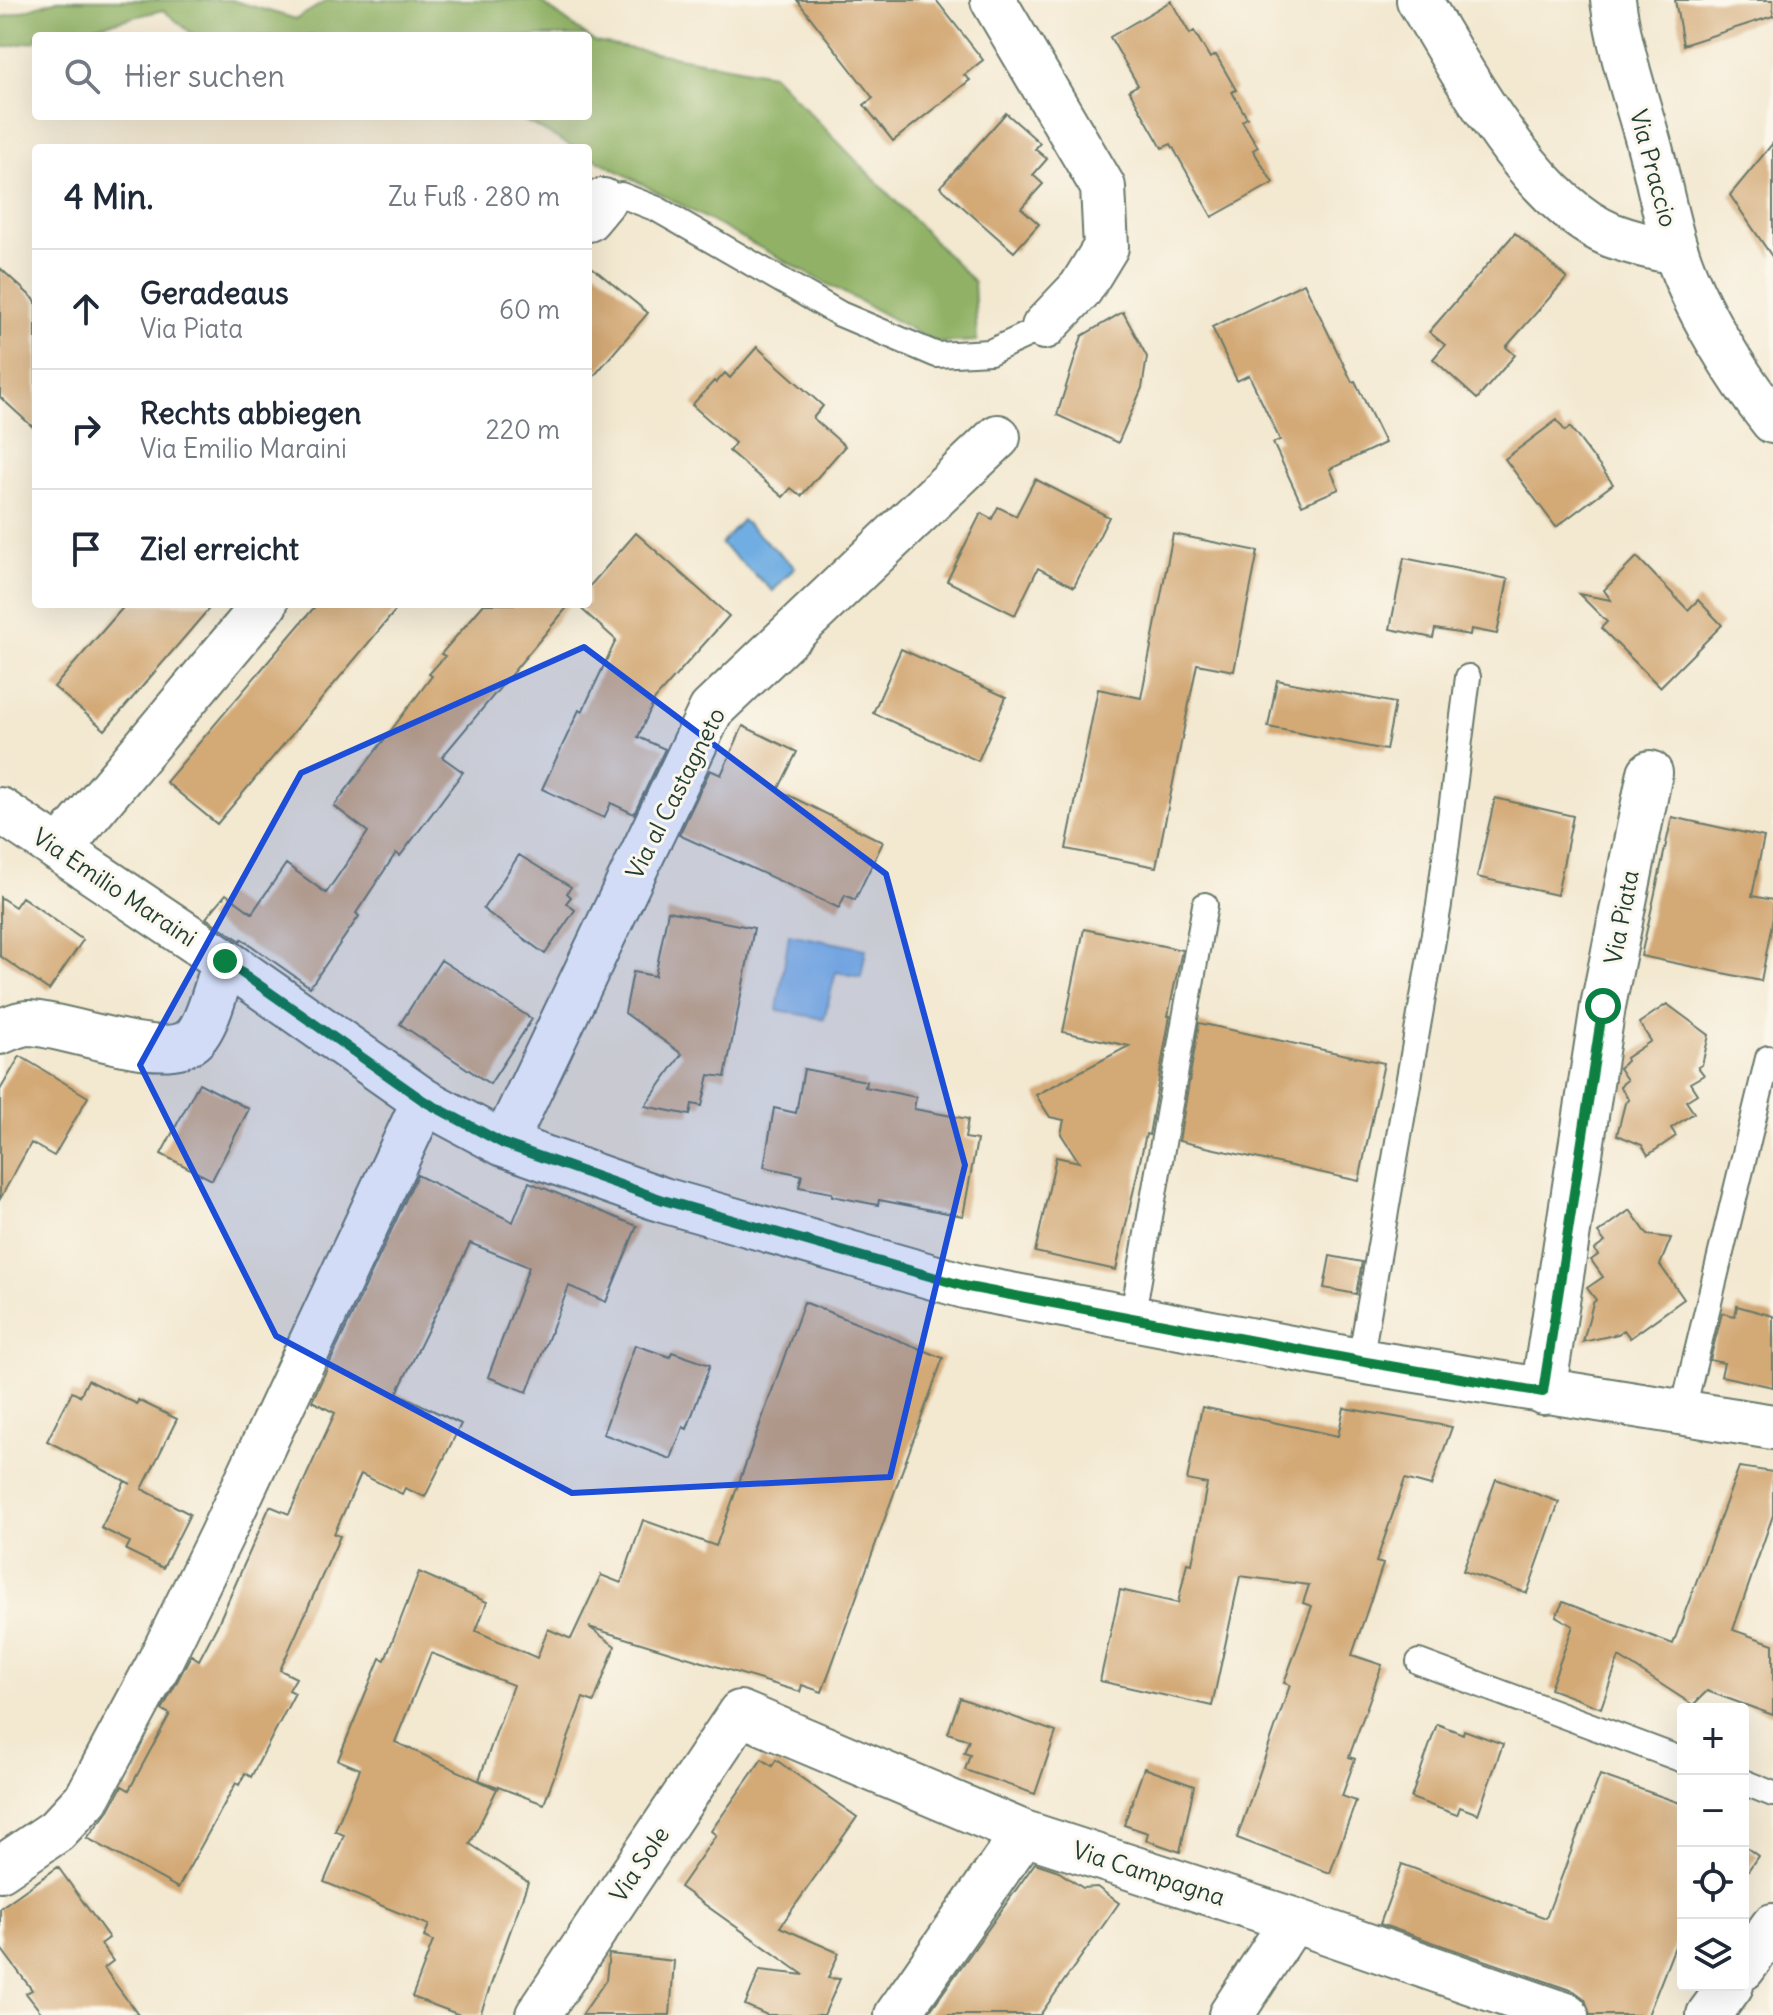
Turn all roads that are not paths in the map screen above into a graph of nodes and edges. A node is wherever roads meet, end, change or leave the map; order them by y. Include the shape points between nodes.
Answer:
1 (993, 0) edge
2 (1419, 0) edge
3 (1613, 0) edge
4 (595, 210) edge
5 (1676, 252) junction
6 (1044, 327) joint
7 (1773, 421) edge
8 (998, 437) dead end
9 (262, 608) edge
10 (1468, 677) dead end
11 (1650, 773) dead end
12 (0, 810) edge
13 (59, 850) junction
14 (1205, 905) dead end
15 (225, 961) junction
16 (0, 1032) edge
17 (1768, 1058) dead end
18 (424, 1101) junction
19 (504, 1144) junction
20 (1132, 1319) junction
21 (1360, 1361) junction
22 (1543, 1392) junction
23 (1682, 1414) junction
24 (1773, 1427) edge
25 (1419, 1662) dead end
26 (740, 1713) joint
27 (1677, 1758) edge
28 (1749, 1784) edge
29 (1773, 1794) edge
30 (1024, 1833) junction
31 (0, 1869) edge
32 (1293, 1920) junction
33 (1773, 1926) edge
34 (1749, 1960) edge
35 (1727, 1991) edge
36 (538, 2015) edge
37 (897, 2015) edge
38 (1231, 2015) edge
39 (1566, 2015) edge
40 (1709, 2015) edge

1 - 6 street via 1103,187 1106,247 1081,288
2 - 5 street, Via Praccio via 1536,179 1575,214 1608,234
3 - 5 street, Via Praccio via 1628,79
4 - 6 lane via 621,195 657,209 840,314 937,355 990,352
5 - 7 street via 1713,329
8 - 19 street, Via al Castagneto via 711,710
9 - 13 street
10 - 21 lane via 1439,905
11 - 22 street, Via Piata via 1603,1006
12 - 13 street, Via Emilio Maraini
13 - 15 street, Via Emilio Maraini
14 - 20 lane
15 - 16 street via 203,1025 193,1040 177,1047 28,1023
15 - 18 street, Via Emilio Maraini
17 - 23 lane
18 - 19 street, Via Emilio Maraini
18 - 31 street via 221,1536 87,1798 56,1831
19 - 20 street, Via Emilio Maraini via 663,1200 968,1287
20 - 21 street, Via Emilio Maraini
21 - 22 street, Via Emilio Maraini
22 - 23 street, Via Emilio Maraini
23 - 24 street, Via Emilio Maraini
25 - 27 lane
26 - 30 street, Via Campagna
26 - 36 street, Via Sole
28 - 29 lane
30 - 32 street, Via Campagna
30 - 37 street
32 - 38 street
32 - 39 street, Via Campagna
33 - 34 street
35 - 40 street

